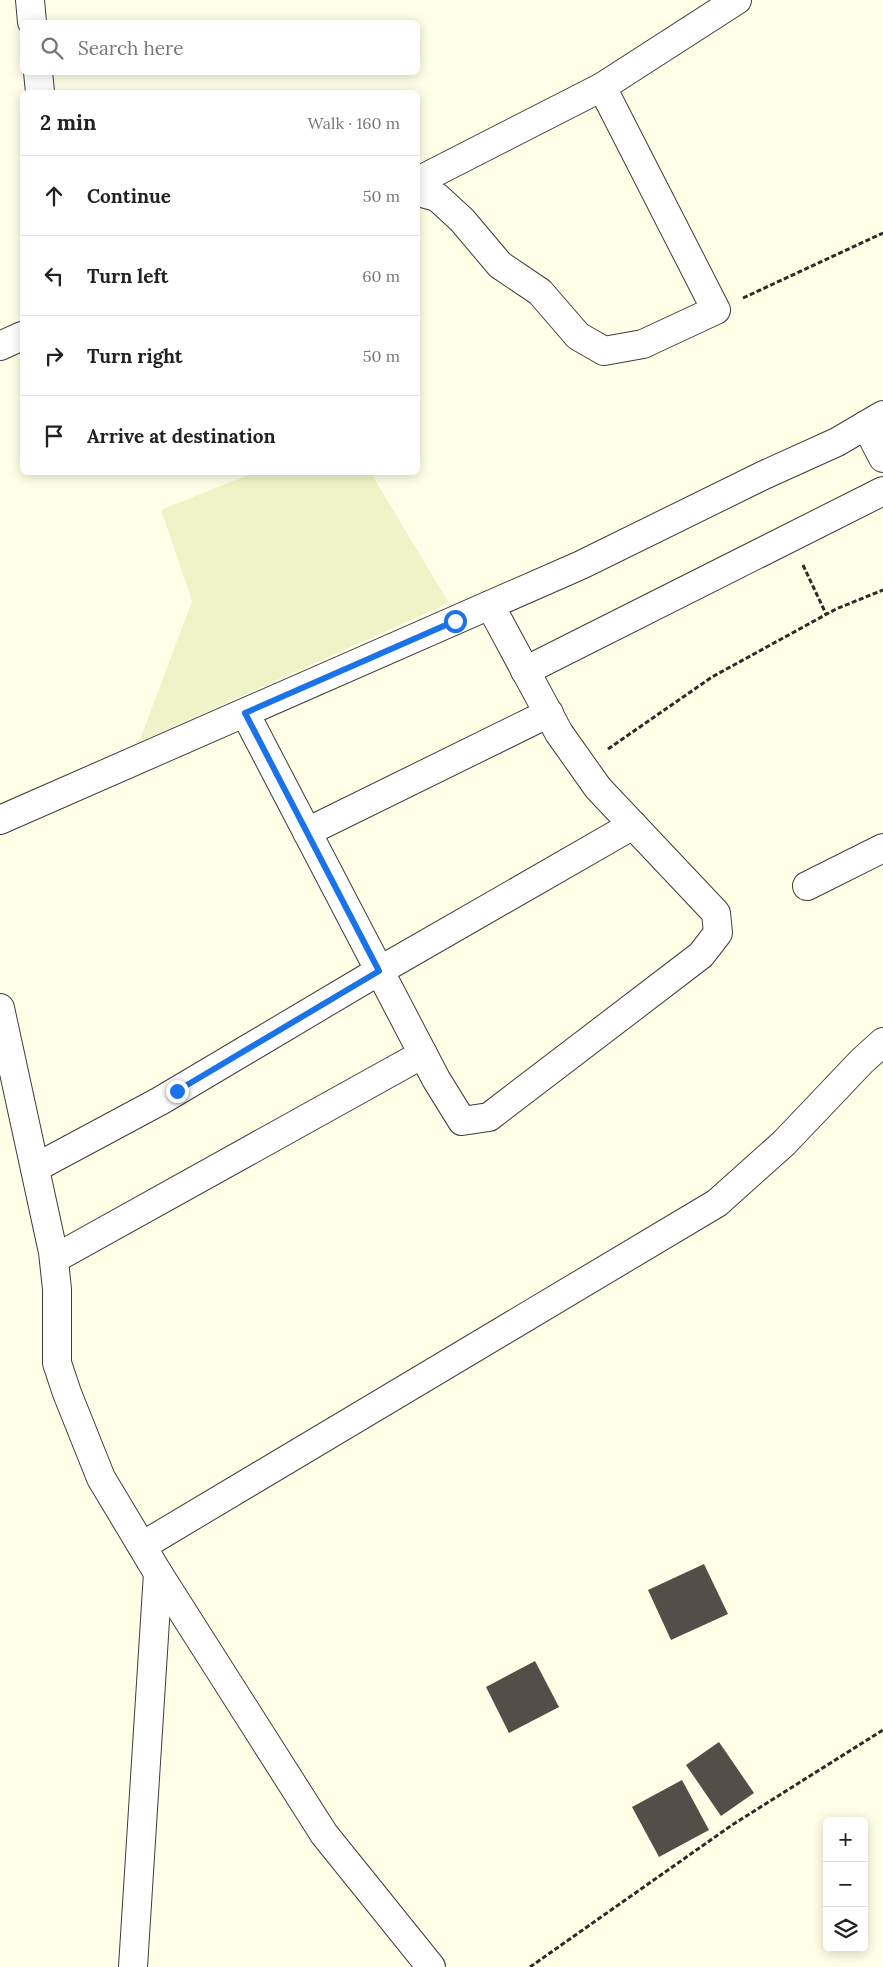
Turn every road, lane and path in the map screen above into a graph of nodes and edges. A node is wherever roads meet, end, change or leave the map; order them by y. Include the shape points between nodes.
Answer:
1 (30, 0) edge
2 (738, 0) edge
3 (32, 20) edge
4 (38, 75) edge
5 (602, 86) junction
6 (40, 90) edge
7 (420, 180) edge
8 (420, 193) edge
9 (883, 233) edge
10 (716, 310) junction
11 (20, 337) edge
12 (0, 346) edge
13 (874, 420) edge
14 (883, 458) edge
15 (883, 491) edge
16 (883, 590) edge
17 (490, 605) junction
18 (525, 671) junction
19 (245, 713) junction
20 (549, 713) junction
21 (583, 767) junction
22 (0, 820) edge
23 (633, 825) junction
24 (307, 832) junction
25 (883, 848) edge
26 (807, 886) dead end
27 (379, 971) junction
28 (0, 1008) edge
29 (883, 1042) edge
30 (423, 1054) junction
31 (35, 1168) junction
32 (54, 1259) junction
33 (142, 1546) junction
34 (158, 1573) junction
35 (883, 1730) edge
36 (133, 1967) edge
37 (431, 1967) edge
38 (530, 1967) edge

1 - 3 street
2 - 5 street
4 - 6 street
5 - 7 street
5 - 10 street
8 - 10 street via 437,198 462,220 500,265 540,292 578,336 604,351 643,344
9 - 10 path
11 - 12 street
13 - 14 street
13 - 17 street via 837,442
15 - 18 street
16 - 21 path via 836,609 712,676
17 - 18 street
17 - 19 street
18 - 20 street
19 - 22 street
19 - 24 street
20 - 21 street
20 - 24 street
21 - 23 street
23 - 27 street
23 - 30 street via 716,913 718,933 701,955 489,1117 462,1121
24 - 27 street
25 - 26 street
27 - 30 street
27 - 31 street via 160,1101
28 - 31 street
29 - 33 street via 784,1143 717,1203
30 - 32 street
31 - 32 street
32 - 33 street via 57,1363 101,1478
33 - 34 street
34 - 36 street
34 - 37 street via 324,1834
35 - 38 path via 732,1825

